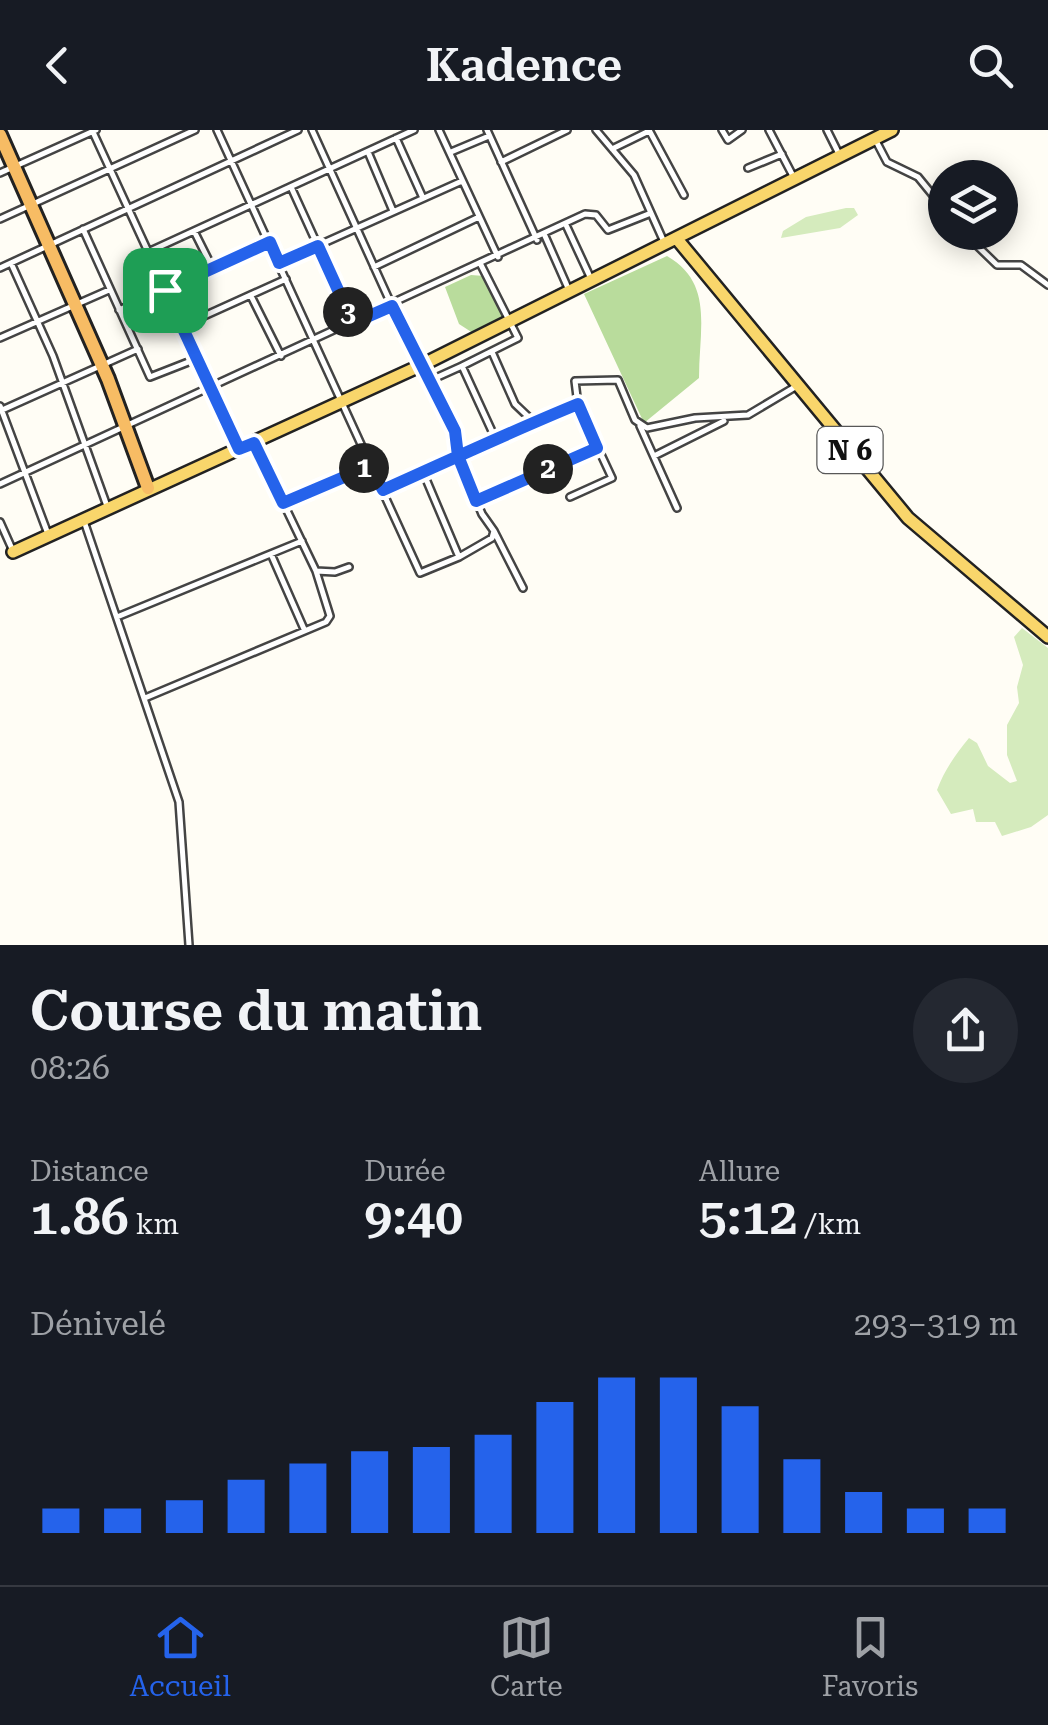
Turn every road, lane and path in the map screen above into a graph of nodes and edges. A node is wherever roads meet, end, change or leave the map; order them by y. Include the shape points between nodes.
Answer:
1 (94, 130) edge
2 (195, 130) edge
3 (217, 130) edge
4 (298, 130) edge
5 (312, 130) edge
6 (414, 130) edge
7 (439, 130) edge
8 (542, 130) edge
9 (567, 130) edge
10 (596, 130) edge
11 (649, 130) edge
12 (722, 130) edge
13 (742, 130) edge
14 (770, 130) edge
15 (827, 130) edge
16 (892, 130) edge
17 (488, 133) edge
18 (0, 135) edge
19 (396, 138) junction
20 (546, 139) junction
21 (875, 140) junction
22 (611, 150) junction
23 (368, 152) junction
24 (450, 152) junction
25 (782, 154) junction
26 (841, 157) junction
27 (230, 160) junction
28 (501, 162) junction
29 (14, 166) junction
30 (748, 168) dead end
31 (110, 169) junction
32 (330, 170) junction
33 (0, 173) edge
34 (795, 180) junction
35 (462, 181) junction
36 (291, 187) junction
37 (928, 189) edge
38 (684, 195) dead end
39 (423, 198) junction
40 (32, 204) junction
41 (252, 205) junction
42 (128, 210) junction
43 (394, 212) junction
44 (651, 214) junction
45 (479, 217) junction
46 (0, 219) edge
47 (566, 225) junction
48 (356, 228) junction
49 (83, 230) junction
50 (194, 231) junction
51 (544, 236) junction
52 (537, 240) junction
53 (270, 242) junction
54 (671, 242) junction
55 (49, 244) junction
56 (318, 246) junction
57 (981, 250) edge
58 (148, 252) junction
59 (498, 257) junction
60 (11, 263) junction
61 (279, 263) junction
62 (481, 266) junction
63 (212, 267) junction
64 (0, 268) edge
65 (374, 268) junction
66 (286, 279) junction
67 (592, 281) junction
68 (1048, 285) edge
69 (109, 290) junction
70 (165, 290) junction
71 (570, 292) junction
72 (251, 295) junction
73 (75, 305) junction
74 (392, 306) junction
75 (119, 310) junction
76 (510, 322) junction
77 (36, 323) junction
78 (353, 323) junction
79 (182, 326) junction
80 (0, 338) edge
81 (314, 342) junction
82 (138, 350) junction
83 (492, 352) junction
84 (281, 356) junction
85 (196, 359) junction
86 (424, 364) junction
87 (102, 366) junction
88 (462, 366) junction
89 (431, 380) junction
90 (62, 382) junction
91 (796, 387) junction
92 (210, 388) junction
93 (340, 402) junction
94 (578, 404) junction
95 (1, 409) edge
96 (732, 418) junction
97 (535, 423) junction
98 (640, 426) junction
99 (126, 428) junction
100 (496, 440) junction
101 (254, 443) junction
102 (86, 447) junction
103 (597, 448) junction
104 (239, 449) junction
105 (458, 456) junction
106 (654, 456) junction
107 (370, 466) junction
108 (423, 472) junction
109 (26, 474) junction
110 (0, 484) edge
111 (148, 488) junction
112 (383, 490) junction
113 (570, 497) dead end
114 (476, 501) junction
115 (283, 503) junction
116 (107, 506) junction
117 (677, 508) dead end
118 (82, 518) junction
119 (0, 522) edge
120 (494, 530) junction
121 (48, 535) junction
122 (302, 540) junction
123 (13, 552) joint
124 (271, 554) junction
125 (459, 557) junction
126 (350, 566) dead end
127 (316, 571) junction
128 (523, 588) dead end
129 (116, 618) junction
130 (304, 630) junction
131 (1048, 637) edge
132 (145, 698) junction
133 (189, 945) edge

1 - 29 street
1 - 31 street
2 - 31 street
3 - 27 street
4 - 27 street
5 - 32 street
6 - 19 street
7 - 24 street
8 - 20 street
9 - 20 street
10 - 22 street
11 - 22 street
11 - 38 street
12 - 13 street via 728,140
14 - 25 street
15 - 26 street
16 - 21 main road
17 - 24 street
17 - 28 street
18 - 29 highway
19 - 23 street
19 - 39 street
20 - 28 street
21 - 26 main road
21 - 37 street via 887,162
22 - 44 street via 634,175
23 - 32 street
23 - 43 street
24 - 35 street
25 - 30 street
25 - 34 street
26 - 34 main road
27 - 41 street
27 - 42 street
28 - 52 street
29 - 33 street
29 - 40 highway
31 - 40 street
31 - 42 street
32 - 36 street
32 - 48 street
34 - 54 main road
35 - 39 street
35 - 45 street
36 - 41 street
36 - 56 street
39 - 43 street
40 - 46 street
40 - 55 highway
41 - 50 street
41 - 53 street
42 - 49 street
42 - 58 street
43 - 48 street
44 - 47 street via 613,230 591,212
44 - 54 street
45 - 59 street
45 - 65 street
47 - 51 street
47 - 67 street
48 - 56 street
48 - 65 street
49 - 55 street
49 - 69 street
50 - 58 street
50 - 63 street
51 - 52 street
51 - 71 street
52 - 59 street
53 - 61 street
53 - 63 street
54 - 67 main road
54 - 91 main road, N 6
55 - 60 street
55 - 73 highway
56 - 61 street
56 - 78 street
57 - 68 street via 996,265 1020,265
58 - 70 street
59 - 62 street
60 - 64 street
60 - 77 street
61 - 66 street
62 - 74 street
62 - 76 street
63 - 70 street
65 - 74 street
66 - 72 street
66 - 81 street
67 - 71 main road
69 - 73 street
69 - 75 street
70 - 75 street
70 - 79 street
71 - 76 main road
72 - 79 street
72 - 84 street
73 - 77 street
73 - 87 highway
74 - 78 street
74 - 86 street
75 - 82 street
76 - 83 street via 518,338
76 - 86 main road
77 - 80 street
77 - 90 street
78 - 81 street
79 - 85 street
81 - 84 street
81 - 93 street
82 - 85 street via 153,378
82 - 87 street
83 - 88 street
83 - 97 street via 515,404
84 - 92 street
85 - 92 street
86 - 89 street
86 - 93 main road
87 - 90 street
87 - 99 highway
88 - 89 street
88 - 100 street
89 - 105 street via 455,431
90 - 95 street
90 - 102 street
91 - 96 street via 748,416
91 - 131 main road, N 6 via 908,518
92 - 99 street
92 - 104 street
93 - 101 main road
93 - 107 street
94 - 97 street
94 - 98 street via 575,381 614,378
94 - 103 street
95 - 109 street
96 - 98 street
96 - 106 street
97 - 100 street
98 - 106 street
99 - 102 street
99 - 111 highway
100 - 105 street
101 - 104 main road
101 - 115 street
102 - 109 street
102 - 116 street
103 - 113 street via 612,478
103 - 114 street
104 - 111 main road
105 - 108 street
105 - 114 street
106 - 117 street
107 - 112 street
107 - 115 street
108 - 112 street
108 - 125 street
109 - 110 street
109 - 121 street
111 - 116 main road
112 - 125 street via 420,574
114 - 120 street
115 - 122 street
116 - 118 main road
118 - 121 main road
118 - 129 street
119 - 123 street
120 - 125 street via 492,538
120 - 128 street
121 - 123 main road
122 - 124 street
122 - 127 street
124 - 129 street
124 - 130 street
126 - 127 street
127 - 130 street via 330,616
129 - 132 street
130 - 132 street
132 - 133 street via 183,824

